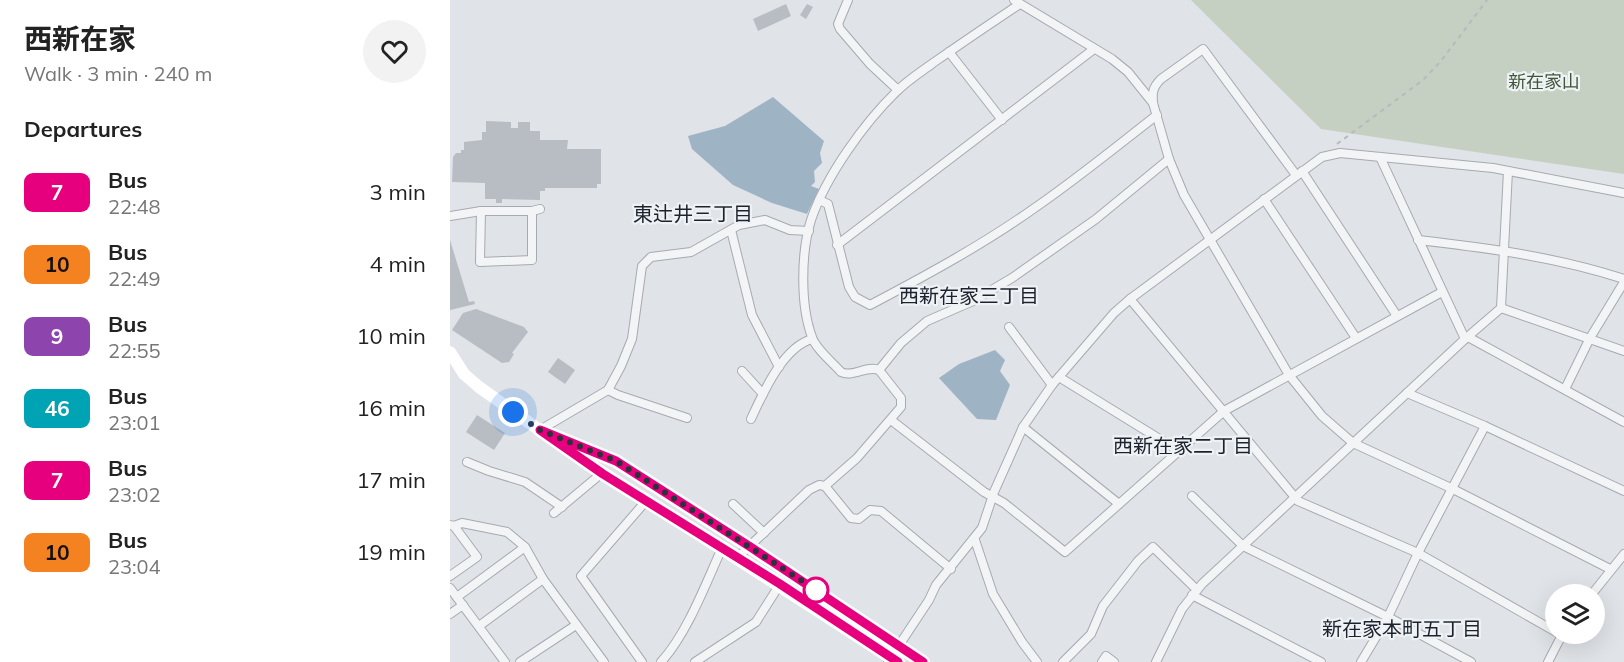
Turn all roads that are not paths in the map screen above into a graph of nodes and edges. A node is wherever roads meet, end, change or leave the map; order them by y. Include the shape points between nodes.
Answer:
1 (848, 0) edge
2 (1017, 2) edge
3 (1094, 49) junction
4 (949, 52) junction
5 (898, 90) junction
6 (1153, 103) junction
7 (1157, 115) junction
8 (1002, 120) junction
9 (1380, 157) junction
10 (1169, 159) junction
11 (1508, 171) junction
12 (1299, 173) junction
13 (1624, 193) edge
14 (1264, 199) junction
15 (819, 200) junction
16 (481, 211) junction
17 (450, 216) edge
18 (731, 230) junction
19 (809, 231) junction
20 (1210, 239) junction
21 (1418, 240) junction
22 (837, 245) junction
23 (1504, 250) junction
24 (1624, 280) edge
25 (1442, 292) junction
26 (1130, 299) junction
27 (1501, 308) junction
28 (1397, 316) junction
29 (1009, 327) dead end
30 (1356, 338) junction
31 (1466, 338) junction
32 (1590, 338) junction
33 (812, 339) junction
34 (1624, 351) edge
35 (450, 352) edge
36 (779, 367) junction
37 (879, 370) junction
38 (742, 371) dead end
39 (1289, 375) junction
40 (1059, 377) junction
41 (1052, 385) junction
42 (1565, 389) junction
43 (608, 390) junction
44 (1407, 393) junction
45 (763, 394) junction
46 (1224, 411) junction
47 (687, 418) dead end
48 (752, 419) dead end
49 (894, 422) junction
50 (1623, 424) edge
51 (1485, 426) junction
52 (1023, 427) junction
53 (540, 430) junction
54 (1353, 443) junction
55 (1179, 451) junction
56 (467, 462) dead end
57 (602, 472) junction
58 (827, 489) junction
59 (1453, 489) junction
60 (1624, 491) edge
61 (989, 494) junction
62 (1192, 496) dead end
63 (1295, 497) junction
64 (646, 501) junction
65 (733, 504) dead end
66 (1119, 504) junction
67 (562, 507) junction
68 (554, 513) dead end
69 (452, 525) edge
70 (764, 532) junction
71 (975, 540) junction
72 (749, 546) junction
73 (1243, 546) junction
74 (525, 547) junction
75 (722, 548) junction
76 (1418, 553) junction
77 (1624, 554) edge
78 (737, 558) junction
79 (948, 567) junction
80 (1610, 569) junction
81 (450, 576) edge
82 (543, 579) junction
83 (780, 584) junction
84 (1599, 584) edge
85 (450, 588) edge
86 (1195, 592) junction
87 (457, 597) junction
88 (463, 605) junction
89 (450, 614) edge
90 (1388, 617) junction
91 (576, 625) junction
92 (1545, 625) edge
93 (479, 626) junction
94 (1555, 644) edge
95 (899, 645) junction
96 (892, 660) edge
97 (505, 662) edge
98 (520, 662) edge
99 (604, 662) edge
100 (642, 662) edge
101 (661, 662) edge
102 (695, 662) edge
103 (923, 662) edge
104 (1037, 662) edge
105 (1063, 662) edge
106 (1102, 662) edge
107 (1114, 662) edge
108 (1158, 662) edge
109 (1321, 662) edge
110 (1361, 662) edge
111 (1471, 662) edge
112 (1548, 662) edge

1 - 5 street via 838,24 840,29
2 - 3 street
2 - 4 street
3 - 6 street via 1128,72
3 - 8 street
4 - 5 street
4 - 8 street
5 - 15 street via 846,153
6 - 7 street
6 - 12 street via 1152,92 1161,79 1203,49
7 - 10 street
7 - 22 street via 1035,208 982,243 870,305 855,297
8 - 22 street
9 - 11 street
9 - 12 street via 1331,154
9 - 21 street
10 - 20 street
10 - 37 street via 1096,219 1012,278 927,321 901,343
11 - 13 street
11 - 23 street
12 - 14 street
12 - 28 street
14 - 20 street
14 - 30 street
15 - 19 street
15 - 22 street via 828,204
16 - 16 street via 480,262 532,260 536,210
16 - 17 street
18 - 19 street via 765,220 790,230
18 - 36 street via 752,315
18 - 43 street via 691,252 651,257 642,266 632,339
19 - 33 street via 804,282
20 - 26 street
20 - 39 street
21 - 23 street
21 - 25 street
23 - 24 street via 1563,261
23 - 27 street
24 - 32 street
25 - 28 street
25 - 31 street
26 - 40 street
26 - 46 street
27 - 31 street
27 - 32 street
28 - 30 street
29 - 41 street
30 - 39 street
31 - 42 street
31 - 44 street
32 - 34 street
32 - 42 street
33 - 36 street via 782,360
33 - 37 street via 846,375
35 - 53 street via 464,374 479,387
36 - 45 street
37 - 49 street via 902,398
38 - 45 street
39 - 46 street
39 - 54 street via 1322,416
40 - 41 street
40 - 55 street
41 - 52 street
42 - 50 street
43 - 47 street
43 - 53 street
44 - 51 street
44 - 54 street
45 - 48 street
46 - 55 street
46 - 63 street
49 - 58 street
49 - 61 street
51 - 59 street
51 - 60 street
52 - 61 street via 994,492
52 - 66 street
53 - 57 street
53 - 72 street via 616,461
54 - 59 street
54 - 63 street
55 - 66 street
56 - 67 street via 525,482
57 - 64 street
57 - 67 street
58 - 70 street via 819,485 809,490
58 - 79 street via 851,518 859,519 870,510 881,511
59 - 76 street
59 - 80 street
61 - 66 street via 1065,552
61 - 71 street via 982,528
62 - 73 street
63 - 73 street
63 - 76 street
64 - 75 street
64 - 100 street via 581,576
65 - 70 street
67 - 68 street
69 - 74 street via 462,523 507,532
69 - 81 street via 477,557
70 - 72 street
71 - 79 street
71 - 104 street via 993,594
72 - 78 street
72 - 95 street
73 - 86 street
73 - 90 street
74 - 82 street
74 - 87 street
75 - 78 street
75 - 101 street via 686,624
76 - 90 street
76 - 92 street
77 - 80 street
78 - 83 street
79 - 95 street
80 - 84 street
82 - 91 street
82 - 93 street
83 - 96 street
83 - 102 street via 756,622
85 - 87 street
86 - 105 street via 1153,547 1102,606 1090,634
86 - 108 street via 1182,609
86 - 109 street
87 - 88 street
88 - 89 street
88 - 93 street
90 - 110 street
90 - 111 street
91 - 98 street
91 - 99 street
93 - 97 street
94 - 112 street
95 - 96 street
95 - 103 street
106 - 107 street via 1106,656

